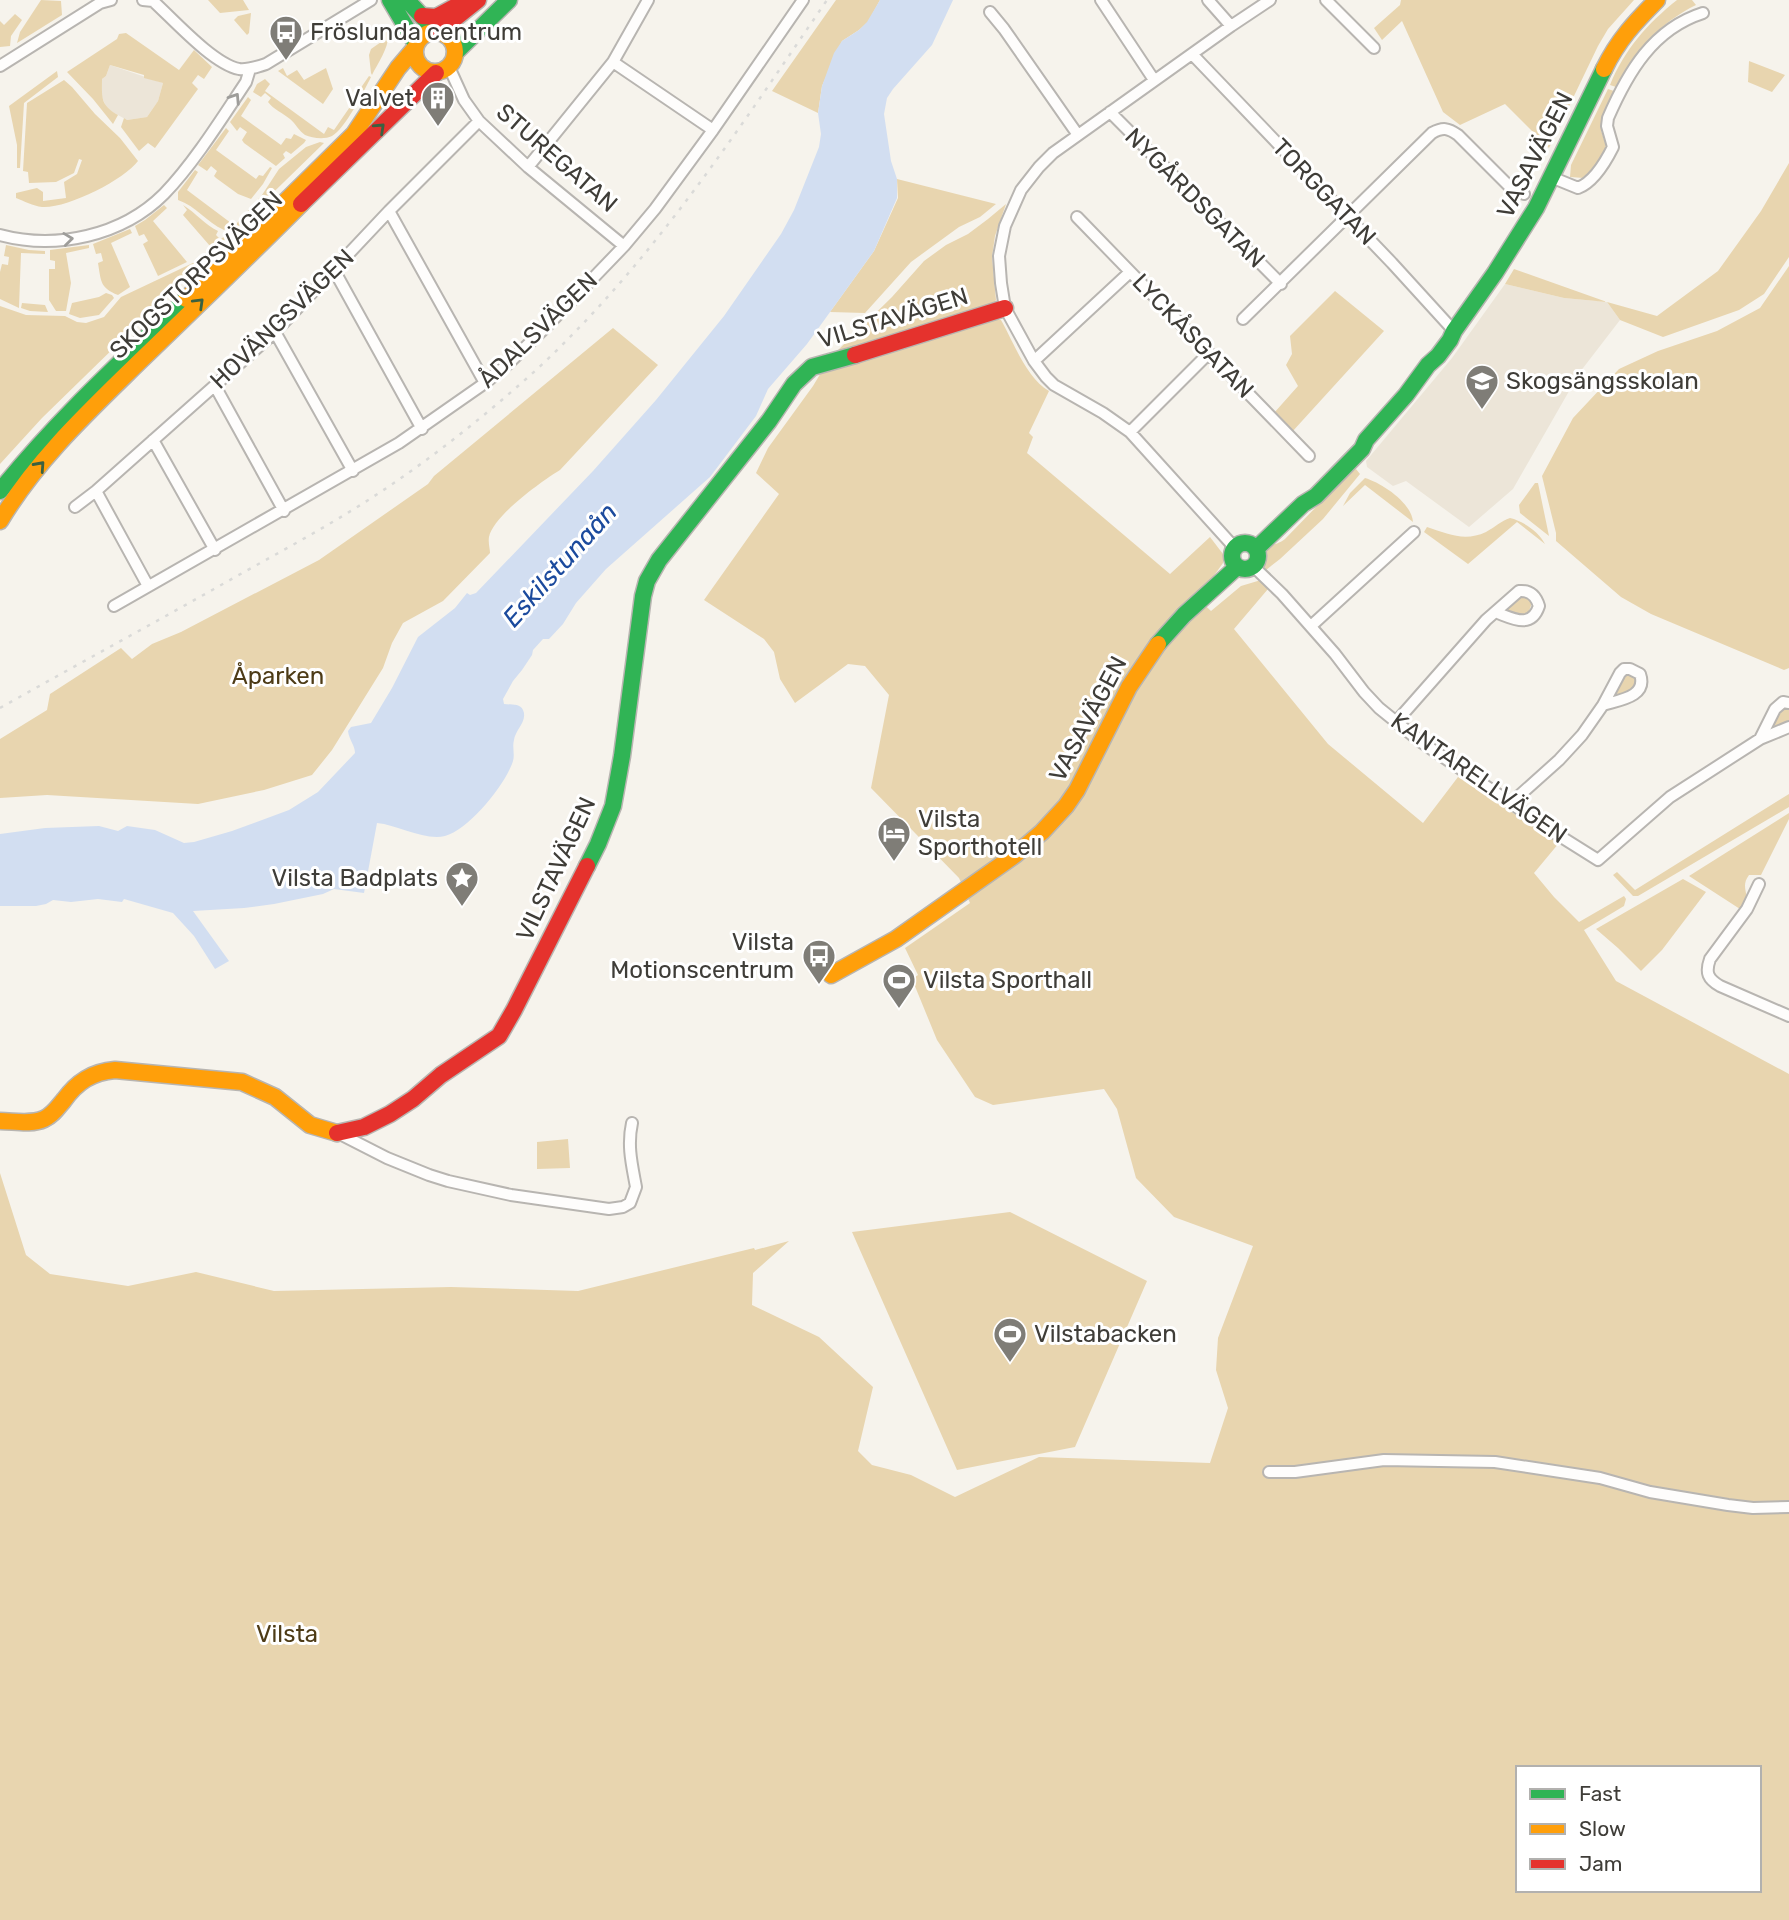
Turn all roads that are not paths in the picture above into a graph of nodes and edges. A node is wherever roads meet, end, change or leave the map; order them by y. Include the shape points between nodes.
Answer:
1 (111, 0) edge
2 (143, 0) edge
3 (153, 0) edge
4 (371, 0) edge
5 (390, 0) edge
6 (407, 0) edge
7 (467, 0) edge
8 (478, 0) edge
9 (509, 0) edge
10 (648, 0) edge
11 (803, 0) edge
12 (1101, 0) edge
13 (1208, 0) edge
14 (1270, 0) edge
15 (1326, 0) edge
16 (1657, 0) edge
17 (990, 12) dead end
18 (1703, 13) dead end
19 (422, 16) junction
20 (1231, 26) junction
21 (437, 32) junction
22 (416, 46) junction
23 (1374, 48) dead end
24 (1192, 54) junction
25 (613, 62) junction
26 (0, 65) edge
27 (445, 66) junction
28 (250, 69) junction
29 (1154, 80) junction
30 (1110, 113) junction
31 (479, 121) junction
32 (713, 130) junction
33 (1078, 135) junction
34 (528, 167) junction
35 (1550, 177) junction
36 (1524, 194) dead end
37 (389, 211) junction
38 (1077, 217) dead end
39 (1348, 217) junction
40 (0, 235) edge
41 (624, 246) junction
42 (334, 270) junction
43 (1130, 272) junction
44 (1281, 284) junction
45 (1005, 308) junction
46 (1243, 319) dead end
47 (1454, 331) junction
48 (275, 332) junction
49 (1209, 353) junction
50 (1034, 360) junction
51 (485, 383) junction
52 (215, 386) junction
53 (422, 429) junction
54 (1130, 432) junction
55 (153, 440) junction
56 (1309, 456) dead end
57 (353, 471) junction
58 (0, 491) edge
59 (96, 491) junction
60 (75, 507) dead end
61 (284, 511) junction
62 (0, 521) edge
63 (1414, 532) dead end
64 (1234, 547) junction
65 (215, 550) junction
66 (1256, 550) junction
67 (1245, 566) junction
68 (149, 586) junction
69 (114, 606) dead end
70 (1495, 612) dead end
71 (1311, 626) junction
72 (1789, 703) edge
73 (1603, 705) dead end
74 (1396, 722) junction
75 (1789, 727) edge
76 (1760, 739) junction
77 (1511, 803) junction
78 (1759, 884) dead end
79 (831, 975) dead end
80 (1789, 1015) edge
81 (0, 1121) edge
82 (632, 1123) dead end
83 (338, 1133) junction
84 (1269, 1472) dead end
85 (1789, 1507) edge

1 - 26 street via 100,2
2 - 3 street
3 - 28 street via 212,55 230,66
4 - 28 street via 282,55
5 - 22 street
6 - 19 street
7 - 19 street via 436,17
8 - 21 street
9 - 27 street, SKOGSTORPSVÄGEN
10 - 25 street
11 - 32 street, ÅDALSVÄGEN
12 - 29 street
13 - 20 street
14 - 20 street
15 - 23 street
16 - 35 street, VASAVÄGEN via 1611,54
17 - 33 street
18 - 35 street via 1684,19 1641,57 1608,118 1613,147 1588,182 1578,188
19 - 21 street
20 - 24 street
21 - 22 street via 423,35
21 - 27 street via 450,39
22 - 27 street via 418,64 427,71
22 - 58 street, SKOGSTORPSVÄGEN via 355,134 83,399
24 - 29 street
24 - 39 street, TORGGATAN
25 - 32 street
25 - 34 street
27 - 31 street, STUREGATAN
62 -> 27 street, SKOGSTORPSVÄGEN via 33,473 87,413
40 -> 28 street via 64,240 106,230 135,216 163,195 186,168 246,82
29 - 30 street
30 - 33 street
30 - 44 street, NYGÅRDSGATAN
31 - 34 street, STUREGATAN
31 - 37 street, HOVÄNGSVÄGEN
32 - 41 street, ÅDALSVÄGEN
33 - 45 street via 1039,167 1021,190 1005,226 999,256
34 - 41 street, STUREGATAN
35 - 47 street, VASAVÄGEN via 1536,208
36 - 39 street via 1510,187 1458,135 1441,128
37 - 42 street, HOVÄNGSVÄGEN
37 - 51 street
38 - 43 street, LYCKÅSGATAN
39 - 44 street
39 - 47 street, TORGGATAN
41 - 51 street, ÅDALSVÄGEN
42 - 48 street, HOVÄNGSVÄGEN
42 - 53 street
43 - 49 street, LYCKÅSGATAN
43 - 50 street
44 - 46 street
45 - 50 street
45 - 83 street, VILSTAVÄGEN via 823,363 794,384 647,581 619,777 609,816 499,1036 390,1114
47 - 66 street, VASAVÄGEN via 1366,440 1357,444
48 - 52 street, HOVÄNGSVÄGEN
48 - 57 street
49 - 54 street
49 - 56 street, LYCKÅSGATAN
50 - 54 street via 1054,385
51 - 53 street, ÅDALSVÄGEN
52 - 55 street, HOVÄNGSVÄGEN
52 - 61 street
53 - 57 street, ÅDALSVÄGEN
54 - 64 street
55 - 59 street, HOVÄNGSVÄGEN
55 - 65 street
57 - 61 street, ÅDALSVÄGEN
59 - 60 street, HOVÄNGSVÄGEN
59 - 68 street
61 - 65 street, ÅDALSVÄGEN
63 - 71 street
64 - 66 street via 1246,542
64 - 67 street via 1231,557
65 - 68 street, ÅDALSVÄGEN
66 - 67 street via 1257,560
67 - 71 street, KANTARELLVÄGEN via 1282,593
67 - 79 street, VASAVÄGEN via 1207,593 1148,657 1095,760 1052,823 895,940
68 - 69 street, ÅDALSVÄGEN
70 - 74 street
71 - 74 street, KANTARELLVÄGEN via 1364,692
72 - 76 street via 1775,709
73 - 77 street via 1559,760
74 - 77 street, KANTARELLVÄGEN
75 - 76 street
76 - 77 street, KANTARELLVÄGEN via 1670,797 1598,860
78 - 80 street via 1710,959 1707,974 1720,986
81 - 83 street via 30,1123 48,1118 75,1085 93,1073 115,1070 253,1085 310,1125
82 - 83 street via 629,1151 635,1193 630,1203 609,1209 449,1181
84 - 85 street via 1384,1461 1495,1462 1728,1505

